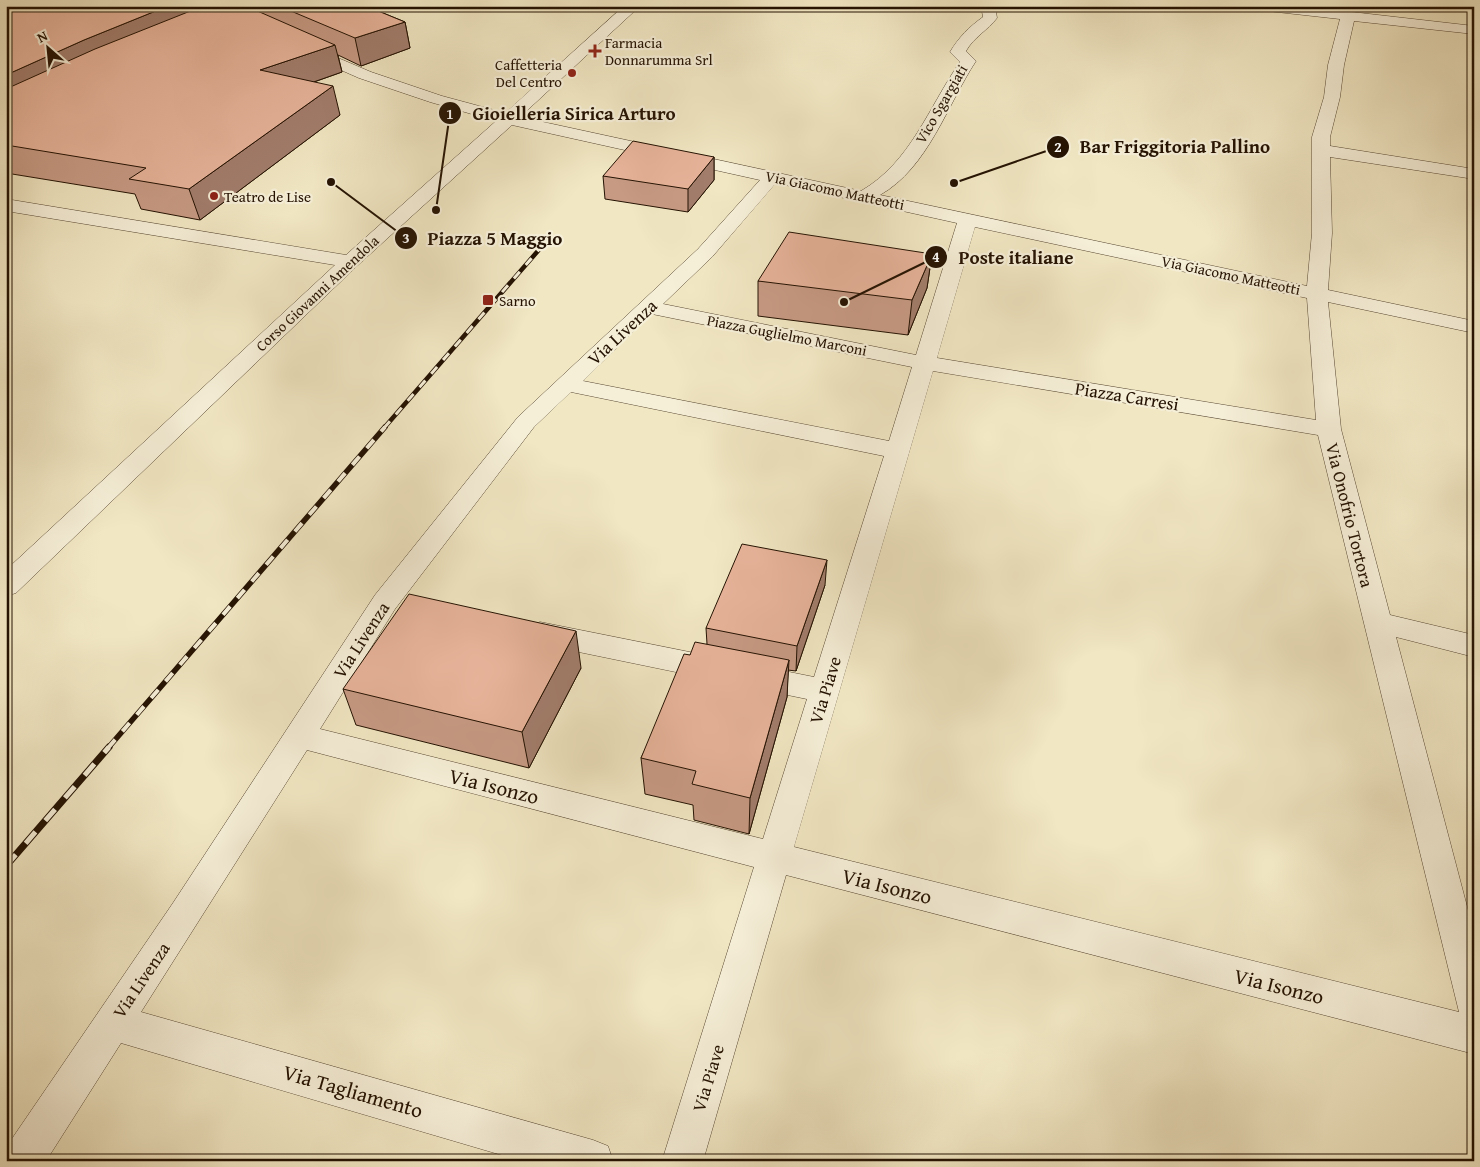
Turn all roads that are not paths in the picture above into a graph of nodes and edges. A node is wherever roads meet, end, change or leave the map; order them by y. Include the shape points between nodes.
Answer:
1 (633, 6) edge
2 (988, 6) edge
3 (1259, 6) edge
4 (1357, 13) edge
5 (1474, 30) edge
6 (294, 44) edge
7 (509, 119) junction
8 (1320, 150) junction
9 (1474, 174) edge
10 (772, 176) junction
11 (864, 197) junction
12 (6, 206) edge
13 (968, 220) junction
14 (350, 262) junction
15 (1317, 293) junction
16 (648, 307) junction
17 (1474, 327) edge
18 (926, 364) junction
19 (566, 384) junction
20 (1329, 429) junction
21 (898, 451) junction
22 (6, 586) edge
23 (385, 602) junction
24 (415, 608) edge
25 (1377, 622) junction
26 (512, 628) edge
27 (1474, 646) edge
28 (825, 691) junction
29 (300, 736) junction
30 (774, 858) junction
31 (1474, 1005) edge
32 (112, 1022) junction
33 (1474, 1035) edge
34 (22, 1161) edge
35 (593, 1161) edge
36 (682, 1161) edge

1 - 7 street, Corso Giovanni Amendola
2 - 11 street, Vico Sgargiati via 990,18 971,32 958,52 968,61 915,148 890,180
3 - 4 street
4 - 5 street
4 - 8 street, Via Onofrio Tortora via 1336,65
6 - 7 street, Via Giacomo Matteotti via 365,75
7 - 10 street, Via Giacomo Matteotti
7 - 14 street, Corso Giovanni Amendola
8 - 9 street
8 - 15 street, Via Onofrio Tortora via 1322,233
10 - 11 street, Via Giacomo Matteotti
10 - 16 street, Via Livenza via 705,253
11 - 13 street, Via Giacomo Matteotti
12 - 14 street
13 - 15 street, Via Giacomo Matteotti
13 - 18 street, Via Piave
14 - 22 street, Corso Giovanni Amendola
15 - 17 street, Via Giacomo Matteotti
15 - 20 street, Via Onofrio Tortora
16 - 18 street, Piazza Guglielmo Marconi
16 - 19 street, Via Livenza
18 - 20 street, Piazza Carresi
18 - 21 street, Via Piave
19 - 21 street
19 - 23 street, Via Livenza via 526,422
20 - 25 street, Via Onofrio Tortora
21 - 28 street, Via Piave
23 - 24 street
23 - 29 street, Via Livenza
25 - 27 street
25 - 31 street, Via Onofrio Tortora
26 - 28 street
28 - 30 street, Via Piave
29 - 30 street, Via Isonzo
29 - 32 street, Via Livenza
30 - 33 street, Via Isonzo
30 - 36 street, Via Piave
32 - 34 street, Via Livenza
32 - 35 street, Via Tagliamento

